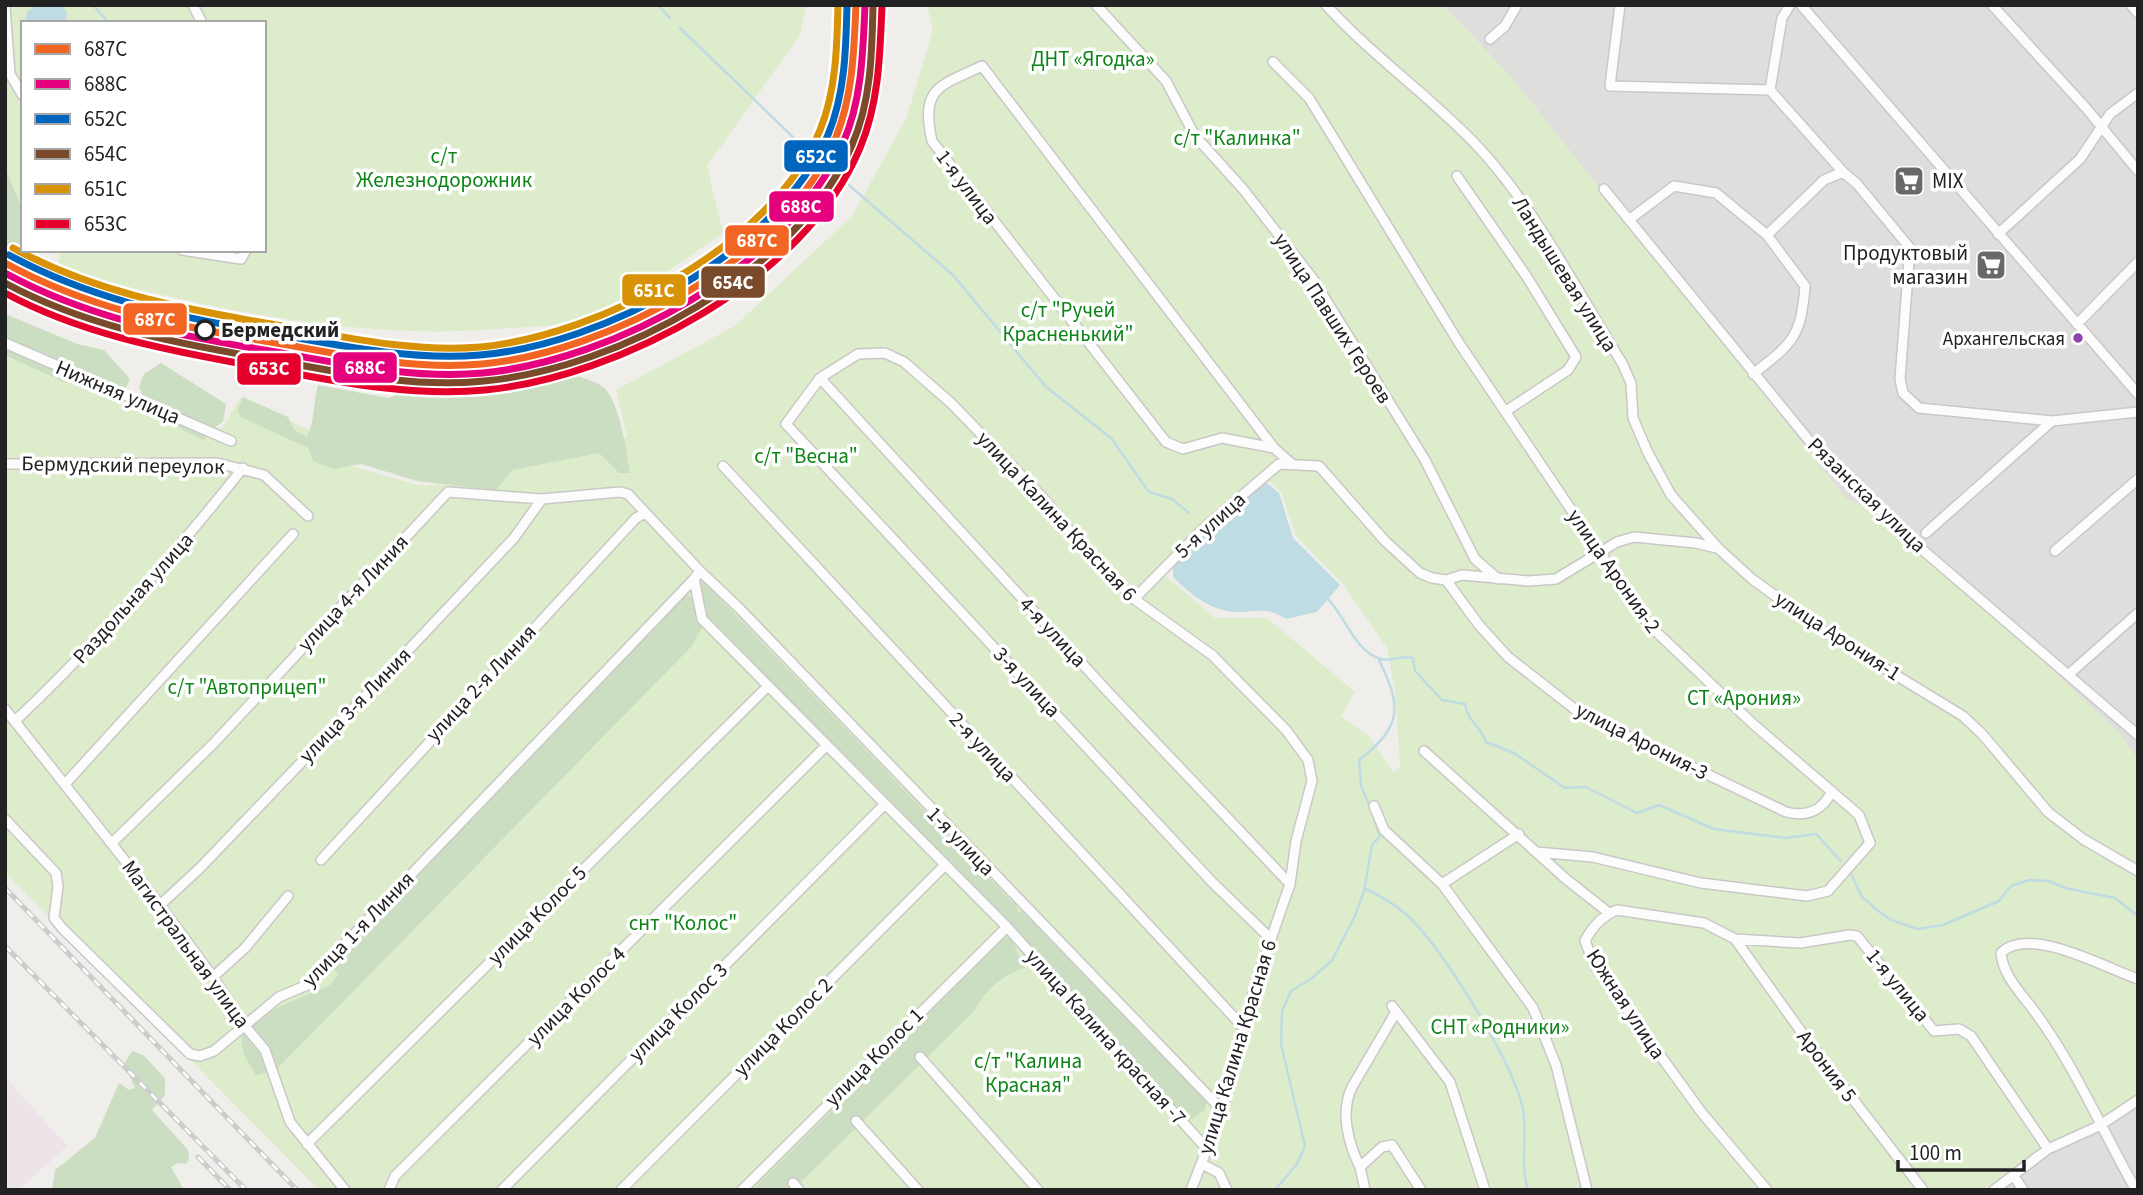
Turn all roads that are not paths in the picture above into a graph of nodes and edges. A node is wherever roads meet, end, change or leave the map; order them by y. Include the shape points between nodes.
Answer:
1 (193, 5) edge
2 (1096, 5) edge
3 (1325, 5) edge
4 (1517, 5) edge
5 (1620, 5) edge
6 (1790, 5) edge
7 (1801, 5) edge
8 (1992, 5) edge
9 (2131, 5) edge
10 (5, 7) edge
11 (2138, 13) edge
12 (201, 21) edge
13 (1490, 39) dead end
14 (1273, 62) dead end
15 (1770, 90) junction
16 (21, 93) edge
17 (2138, 93) edge
18 (2101, 128) junction
19 (1843, 172) junction
20 (2138, 172) edge
21 (1457, 176) dead end
22 (1604, 189) dead end
23 (1630, 219) junction
24 (1998, 234) junction
25 (1767, 235) junction
26 (196, 252) edge
27 (245, 252) edge
28 (2138, 262) edge
29 (2077, 324) junction
30 (5, 343) edge
31 (1753, 374) junction
32 (820, 378) junction
33 (2138, 394) edge
34 (1506, 411) junction
35 (2138, 412) edge
36 (2052, 421) junction
37 (231, 441) dead end
38 (1274, 448) junction
39 (5, 464) edge
40 (1292, 464) junction
41 (723, 466) dead end
42 (243, 468) junction
43 (2138, 479) edge
44 (448, 492) joint
45 (542, 499) junction
46 (646, 513) junction
47 (308, 516) dead end
48 (1926, 533) dead end
49 (293, 534) dead end
50 (1719, 549) junction
51 (2055, 551) dead end
52 (1600, 552) junction
53 (697, 575) junction
54 (1498, 579) junction
55 (1446, 580) junction
56 (1134, 599) junction
57 (2138, 613) edge
58 (2068, 675) junction
59 (768, 686) junction
60 (5, 709) edge
61 (15, 721) junction
62 (2138, 736) edge
63 (827, 745) junction
64 (1424, 751) dead end
65 (65, 784) junction
66 (1831, 793) junction
67 (885, 804) junction
68 (1374, 806) dead end
69 (5, 820) edge
70 (1519, 834) junction
71 (112, 843) junction
72 (1536, 852) junction
73 (321, 860) dead end
74 (946, 865) junction
75 (2138, 871) edge
76 (1290, 884) junction
77 (1442, 884) junction
78 (288, 896) dead end
79 (160, 905) junction
80 (1610, 910) junction
81 (1007, 927) junction
82 (1270, 938) junction
83 (1735, 939) junction
84 (213, 976) junction
85 (2138, 979) edge
86 (244, 1025) junction
87 (1243, 1027) junction
88 (920, 1057) dead end
89 (2138, 1100) edge
90 (1222, 1110) junction
91 (856, 1121) dead end
92 (2099, 1126) junction
93 (307, 1144) junction
94 (1206, 1148) junction
95 (2048, 1149) junction
96 (1202, 1164) junction
97 (1360, 1167) junction
98 (2014, 1176) junction
99 (345, 1190) edge
100 (389, 1190) edge
101 (502, 1190) edge
102 (621, 1190) edge
103 (742, 1190) edge
104 (918, 1190) edge
105 (1038, 1190) edge
106 (1191, 1190) edge
107 (1227, 1190) edge
108 (1365, 1190) edge
109 (1421, 1190) edge
110 (1485, 1190) edge
111 (1587, 1190) edge
112 (1767, 1190) edge
113 (1923, 1190) edge
114 (1994, 1190) edge
115 (2023, 1190) edge
116 (2136, 1190) edge

1 - 12 street
2 - 54 street, улица Павших Героев via 1166,80 1195,136 1244,189 1313,279 1425,460 1475,559
3 - 50 street, Ландышевая улица via 1356,39 1446,114 1527,207 1622,363 1631,383 1633,418 1671,495
4 - 13 street via 1505,26
5 - 15 street via 1610,86
6 - 15 street via 1782,18
7 - 24 street
8 - 18 street
9 - 11 street
10 - 16 street via 10,74
14 - 34 street, улица Арония-2 via 1309,98 1459,343
15 - 19 street
17 - 18 street via 2110,114
18 - 20 street
18 - 24 street via 2080,159
19 - 25 street via 1824,180
19 - 36 street via 1910,248 1900,379 1903,393 1919,408
21 - 34 street via 1576,357 1568,370
22 - 23 street, Рязанская улица
23 - 25 street via 1674,186 1684,187 1716,193
23 - 31 street, Рязанская улица
24 - 29 street
25 - 31 street via 1805,286 1802,320 1796,337
26 - 27 street via 241,259
28 - 29 street
29 - 33 street
30 - 37 street, Нижняя улица
31 - 58 street, Рязанская улица via 1825,460
32 - 56 street, улица Калина Красная 6 via 858,354 873,351 904,362 951,403
32 - 76 street, 4-я улица
32 - 82 street, 3-я улица via 786,424 1212,882
34 - 52 street, улица Арония-2
35 - 36 street
36 - 48 street
38 - 38 street, 1-я улица via 982,66 937,86 927,118 932,141 1166,442 1183,449 1222,438
38 - 40 street, 1-я улица
39 - 42 street, Бермудский переулок via 217,463
40 - 55 street via 1319,466 1385,541 1432,578
40 - 56 street, 5-я улица via 1279,464 1203,528
41 - 87 street, 2-я улица
42 - 47 street, Бермудский переулок via 264,475
42 - 61 street, Раздольная улица via 173,555 60,679
43 - 51 street
44 - 45 street, 1-я улица
44 - 71 street, улица 4-я Линия via 214,743
45 - 46 street, 1-я улица via 620,492
45 - 79 street, улица 3-я Линия via 514,538 393,667
46 - 53 street, 1-я улица
46 - 73 street, улица 2-я Линия via 582,574
49 - 65 street
50 - 52 street via 1634,537
50 - 75 street, улица Арония-1 via 1825,632 1963,716 2048,812
52 - 54 street via 1556,579
52 - 66 street, улица Арония-2 via 1658,635
53 - 59 street, 1-я улица via 702,619
53 - 86 street, улица 1-я Линия via 312,983 279,998
53 - 90 street, 1-я улица via 739,608
54 - 55 street via 1462,575
55 - 66 street, улица Арония-3 via 1508,657 1581,714 1786,812 1810,814
56 - 76 street, улица Калина Красная 6 via 1212,655 1286,730 1308,760 1312,781
57 - 58 street
58 - 62 street, Рязанская улица
59 - 63 street, 1-я улица
59 - 93 street, улица Колос 5
60 - 61 street, Магистральная улица
61 - 65 street, Магистральная улица
63 - 67 street, 1-я улица
63 - 100 street, улица Колос 4 via 396,1176
64 - 70 street
65 - 71 street, Магистральная улица
66 - 72 street, улица Арония-2 via 1859,815 1870,844 1828,891 1819,894 1700,883 1592,857
67 - 74 street, 1-я улица
67 - 101 street, улица Колос 3
68 - 77 street via 1384,830
69 - 86 street, улица 1-я Линия via 56,873 54,918 190,1054 214,1051
70 - 72 street
70 - 77 street
71 - 79 street, Магистральная улица
72 - 80 street
74 - 81 street, 1-я улица
74 - 102 street, улица Колос 2
76 - 82 street, улица Калина Красная 6
77 - 111 street via 1533,1008 1556,1065
78 - 84 street via 245,948
79 - 84 street, Магистральная улица
80 - 83 street, 1-я улица via 1704,923
80 - 112 street, Южная улица via 1585,941 1594,964 1694,1102
81 - 94 street, улица Калина красная -7
81 - 103 street, улица Колос 1
82 - 87 street, улица Калина Красная 6
83 - 95 street, 1-я улица via 1800,943 1857,936 1934,1031 1959,1029 1970,1036
83 - 113 street, Арония 5
84 - 86 street, Магистральная улица
85 - 92 street via 2062,950 2028,944 2001,953 2006,973 2061,1046 2098,1112
86 - 93 street, Магистральная улица via 265,1049 290,1122
87 - 90 street, улица Калина Красная 6
88 - 105 street
89 - 92 street
90 - 94 street, улица Калина Красная 6
91 - 104 street
92 - 95 street
92 - 116 street
93 - 99 street, Магистральная улица
94 - 96 street, улица Калина Красная 6
95 - 98 street
96 - 106 street, улица Калина Красная 6
96 - 107 street, улица Калина Красная 6 via 1219,1173
97 - 108 street
97 - 109 street via 1382,1147 1392,1145
97 - 110 street via 1347,1125 1346,1098 1394,1009 1450,1082
98 - 114 street
98 - 115 street

